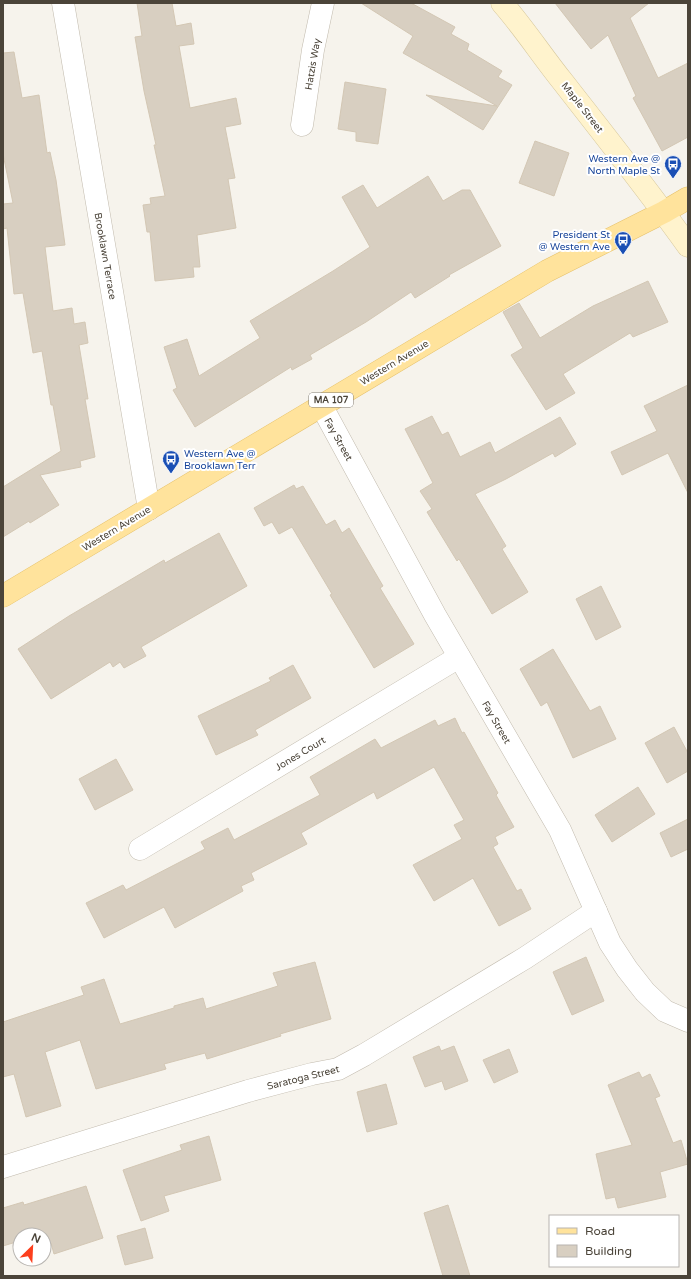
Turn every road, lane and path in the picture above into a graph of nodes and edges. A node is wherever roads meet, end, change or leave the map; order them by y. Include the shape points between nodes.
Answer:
1 (63, 3) edge
2 (323, 3) edge
3 (502, 3) edge
4 (302, 125) dead end
5 (688, 198) edge
6 (664, 212) junction
7 (688, 246) edge
8 (321, 405) junction
9 (149, 509) junction
10 (3, 596) edge
11 (459, 657) junction
12 (140, 849) dead end
13 (596, 911) junction
14 (688, 1021) edge
15 (3, 1167) edge

1 - 9 street, Brooklawn Terrace
2 - 4 street, Hatzis Way
3 - 6 street, Maple Street
5 - 6 main road, Western Avenue / MA 107
6 - 7 street, Maple Street
6 - 8 main road, Western Avenue / MA 107 via 547,271
8 - 9 main road, Western Avenue / MA 107
8 - 11 street, Fay Street
9 - 10 main road, Western Avenue / MA 107
11 - 12 street, Jones Court
11 - 13 street, Fay Street via 560,830
13 - 14 street, Fay Street via 610,942 645,992 665,1011
13 - 15 street, Saratoga Street via 518,962 364,1056 338,1069 248,1091

